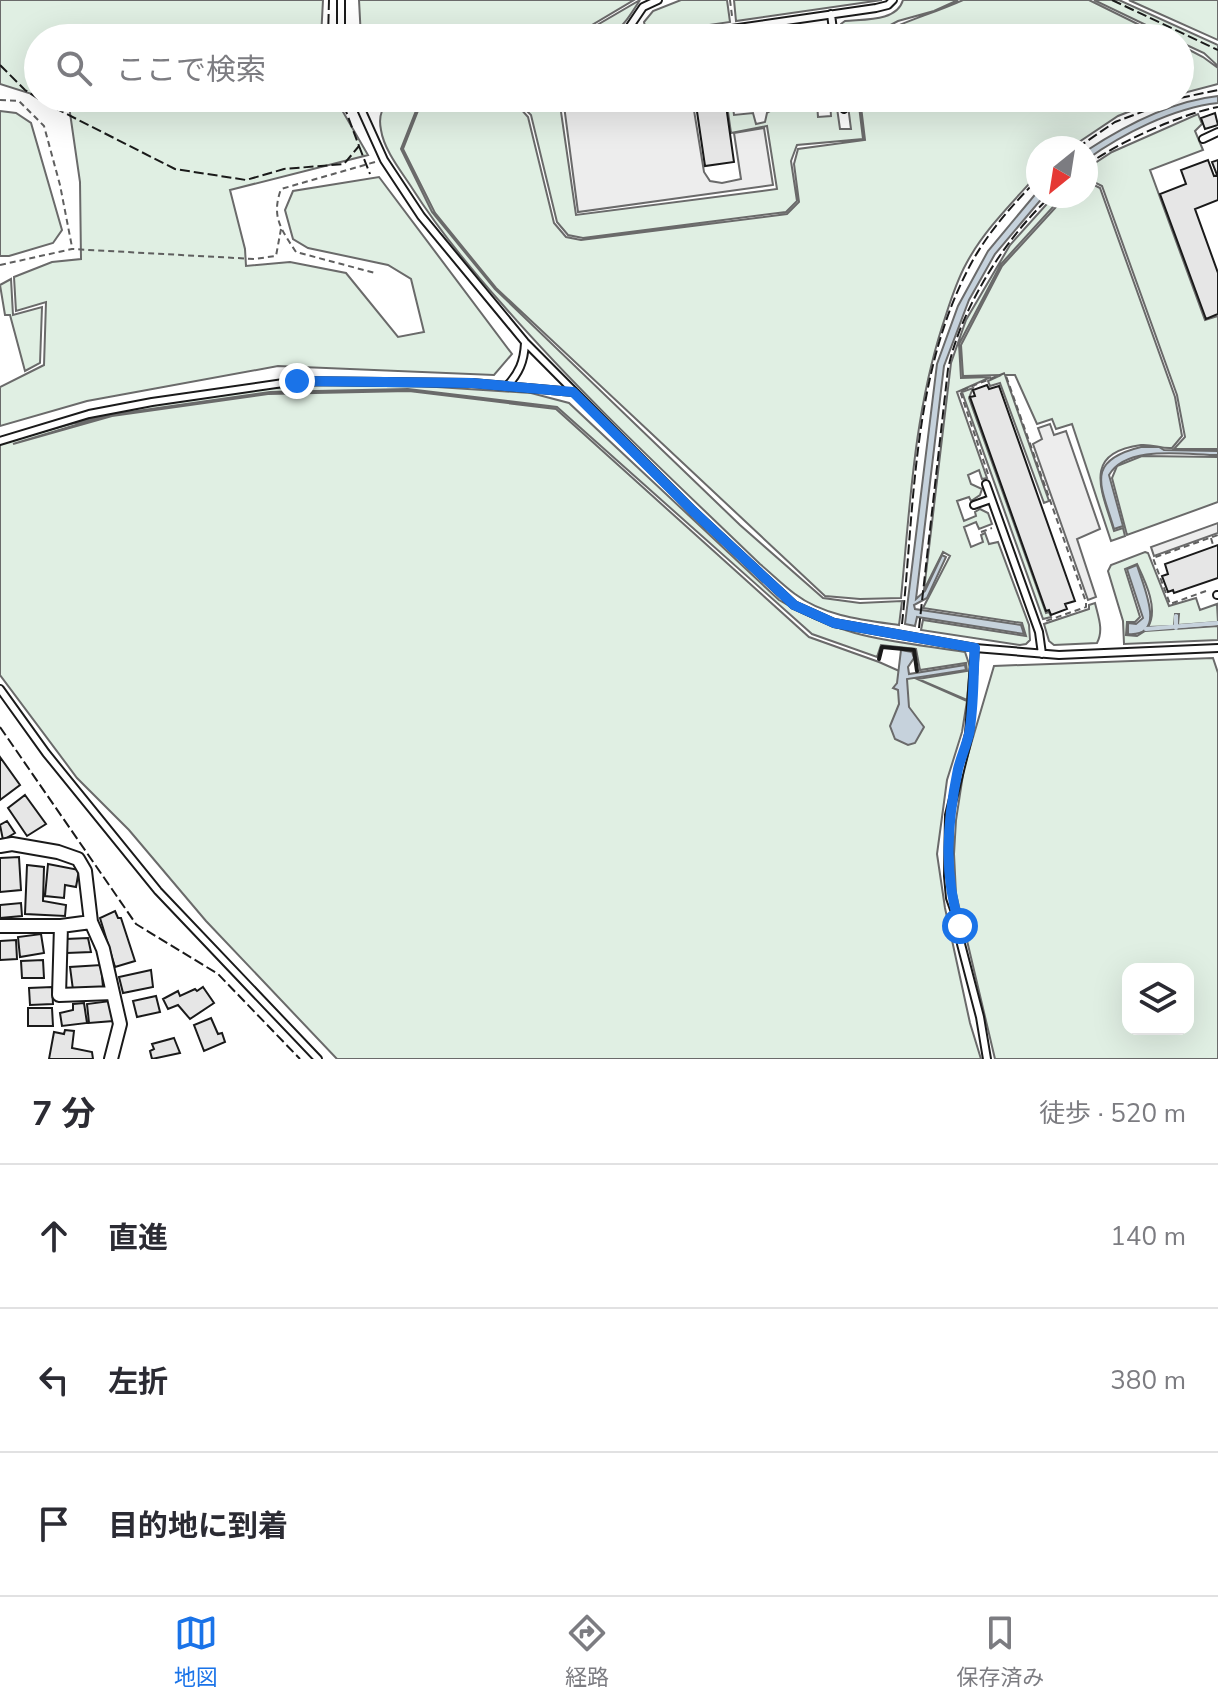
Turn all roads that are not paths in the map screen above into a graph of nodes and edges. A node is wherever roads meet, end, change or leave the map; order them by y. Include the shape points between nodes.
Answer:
1 (341, 0) edge
2 (658, 0) edge
3 (893, 0) edge
4 (831, 14) junction
5 (341, 24) edge
6 (631, 24) edge
7 (764, 24) edge
8 (832, 24) edge
9 (363, 112) edge
10 (1218, 132) edge
11 (1203, 139) dead end
12 (525, 342) junction
13 (507, 386) junction
14 (573, 392) junction
15 (0, 441) edge
16 (989, 484) road end
17 (991, 499) junction
18 (974, 505) dead end
19 (975, 648) junction
20 (1218, 648) edge
21 (1042, 654) junction
22 (0, 689) edge
23 (0, 846) edge
24 (91, 922) junction
25 (0, 926) edge
26 (61, 926) junction
27 (113, 993) junction
28 (111, 1059) edge
29 (318, 1059) edge
30 (987, 1059) edge

1 - 5 lane
2 - 6 lane via 643,7
3 - 4 lane
4 - 7 lane
4 - 8 lane
9 - 12 lane via 384,160 421,216
10 - 11 lane
12 - 13 lane via 524,359
12 - 14 lane
13 - 14 lane
13 - 15 lane via 297,381 89,414
14 - 19 lane via 794,605 834,623
16 - 17 lane
17 - 18 lane
17 - 21 lane via 1037,625
19 - 21 lane
19 - 30 lane via 969,734 949,815 948,876
20 - 21 lane
22 - 29 lane via 158,891
23 - 24 street via 78,859 85,871
24 - 26 street
24 - 27 street
25 - 26 street
26 - 27 street via 59,995
27 - 28 street via 120,1024

